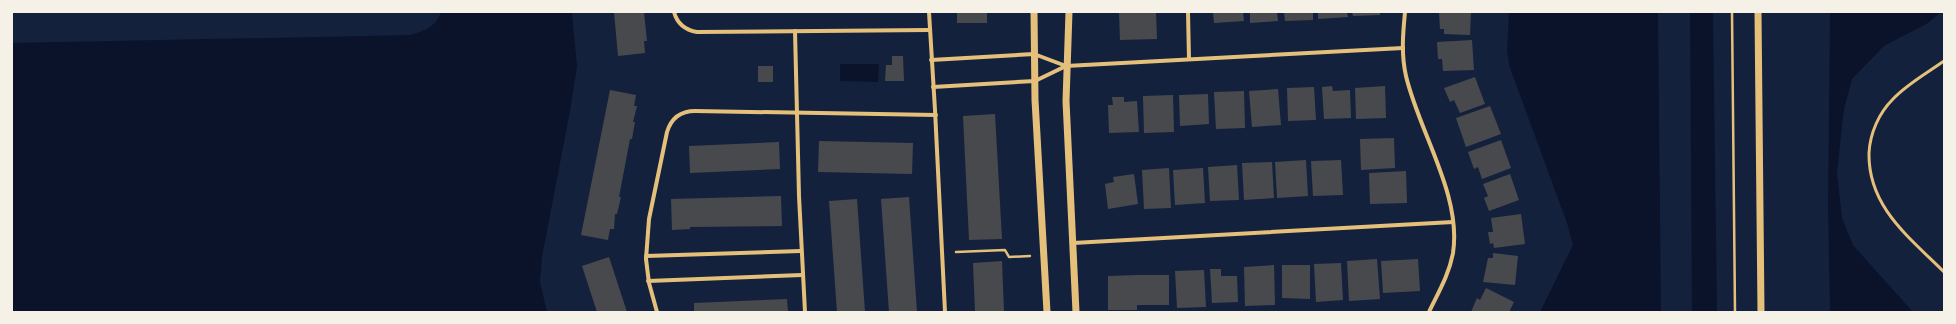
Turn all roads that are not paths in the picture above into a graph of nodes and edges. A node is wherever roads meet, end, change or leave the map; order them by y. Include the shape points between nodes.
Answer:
1 (674, 12) edge
2 (928, 12) edge
3 (1034, 12) edge
4 (1069, 12) edge
5 (1188, 12) edge
6 (1405, 12) edge
7 (1758, 12) edge
8 (929, 30) junction
9 (795, 31) junction
10 (1403, 48) junction
11 (1034, 54) junction
12 (1189, 59) junction
13 (931, 60) junction
14 (1944, 61) edge
15 (1066, 66) junction
16 (1035, 82) junction
17 (933, 87) junction
18 (796, 113) junction
19 (936, 116) junction
20 (1454, 222) junction
21 (1072, 243) junction
22 (801, 251) junction
23 (646, 256) junction
24 (1944, 272) edge
25 (802, 275) junction
26 (648, 281) junction
27 (657, 312) edge
28 (804, 312) edge
29 (945, 312) edge
30 (1047, 312) edge
31 (1076, 312) edge
32 (1429, 312) edge
33 (1761, 312) edge

1 - 9 street via 678,22 697,32
2 - 8 street
3 - 11 street
4 - 15 street
5 - 12 street
6 - 10 street
7 - 33 street
8 - 9 street
8 - 13 street
9 - 18 street
10 - 12 street
10 - 20 street via 1406,77 1448,196
11 - 13 street
11 - 15 street
11 - 16 street
12 - 15 street
13 - 17 street
14 - 24 lane via 1905,88 1888,105 1871,136 1869,159 1872,184 1887,213
15 - 16 street
15 - 21 street
16 - 17 street
16 - 30 street
17 - 19 street
18 - 19 street
18 - 22 street
18 - 23 street via 691,111 675,118 669,125 666,136 649,220
19 - 29 street
20 - 21 street
20 - 32 street via 1450,268
21 - 31 street
22 - 23 street
22 - 25 street
23 - 26 street
25 - 26 street
25 - 28 street
26 - 27 street

